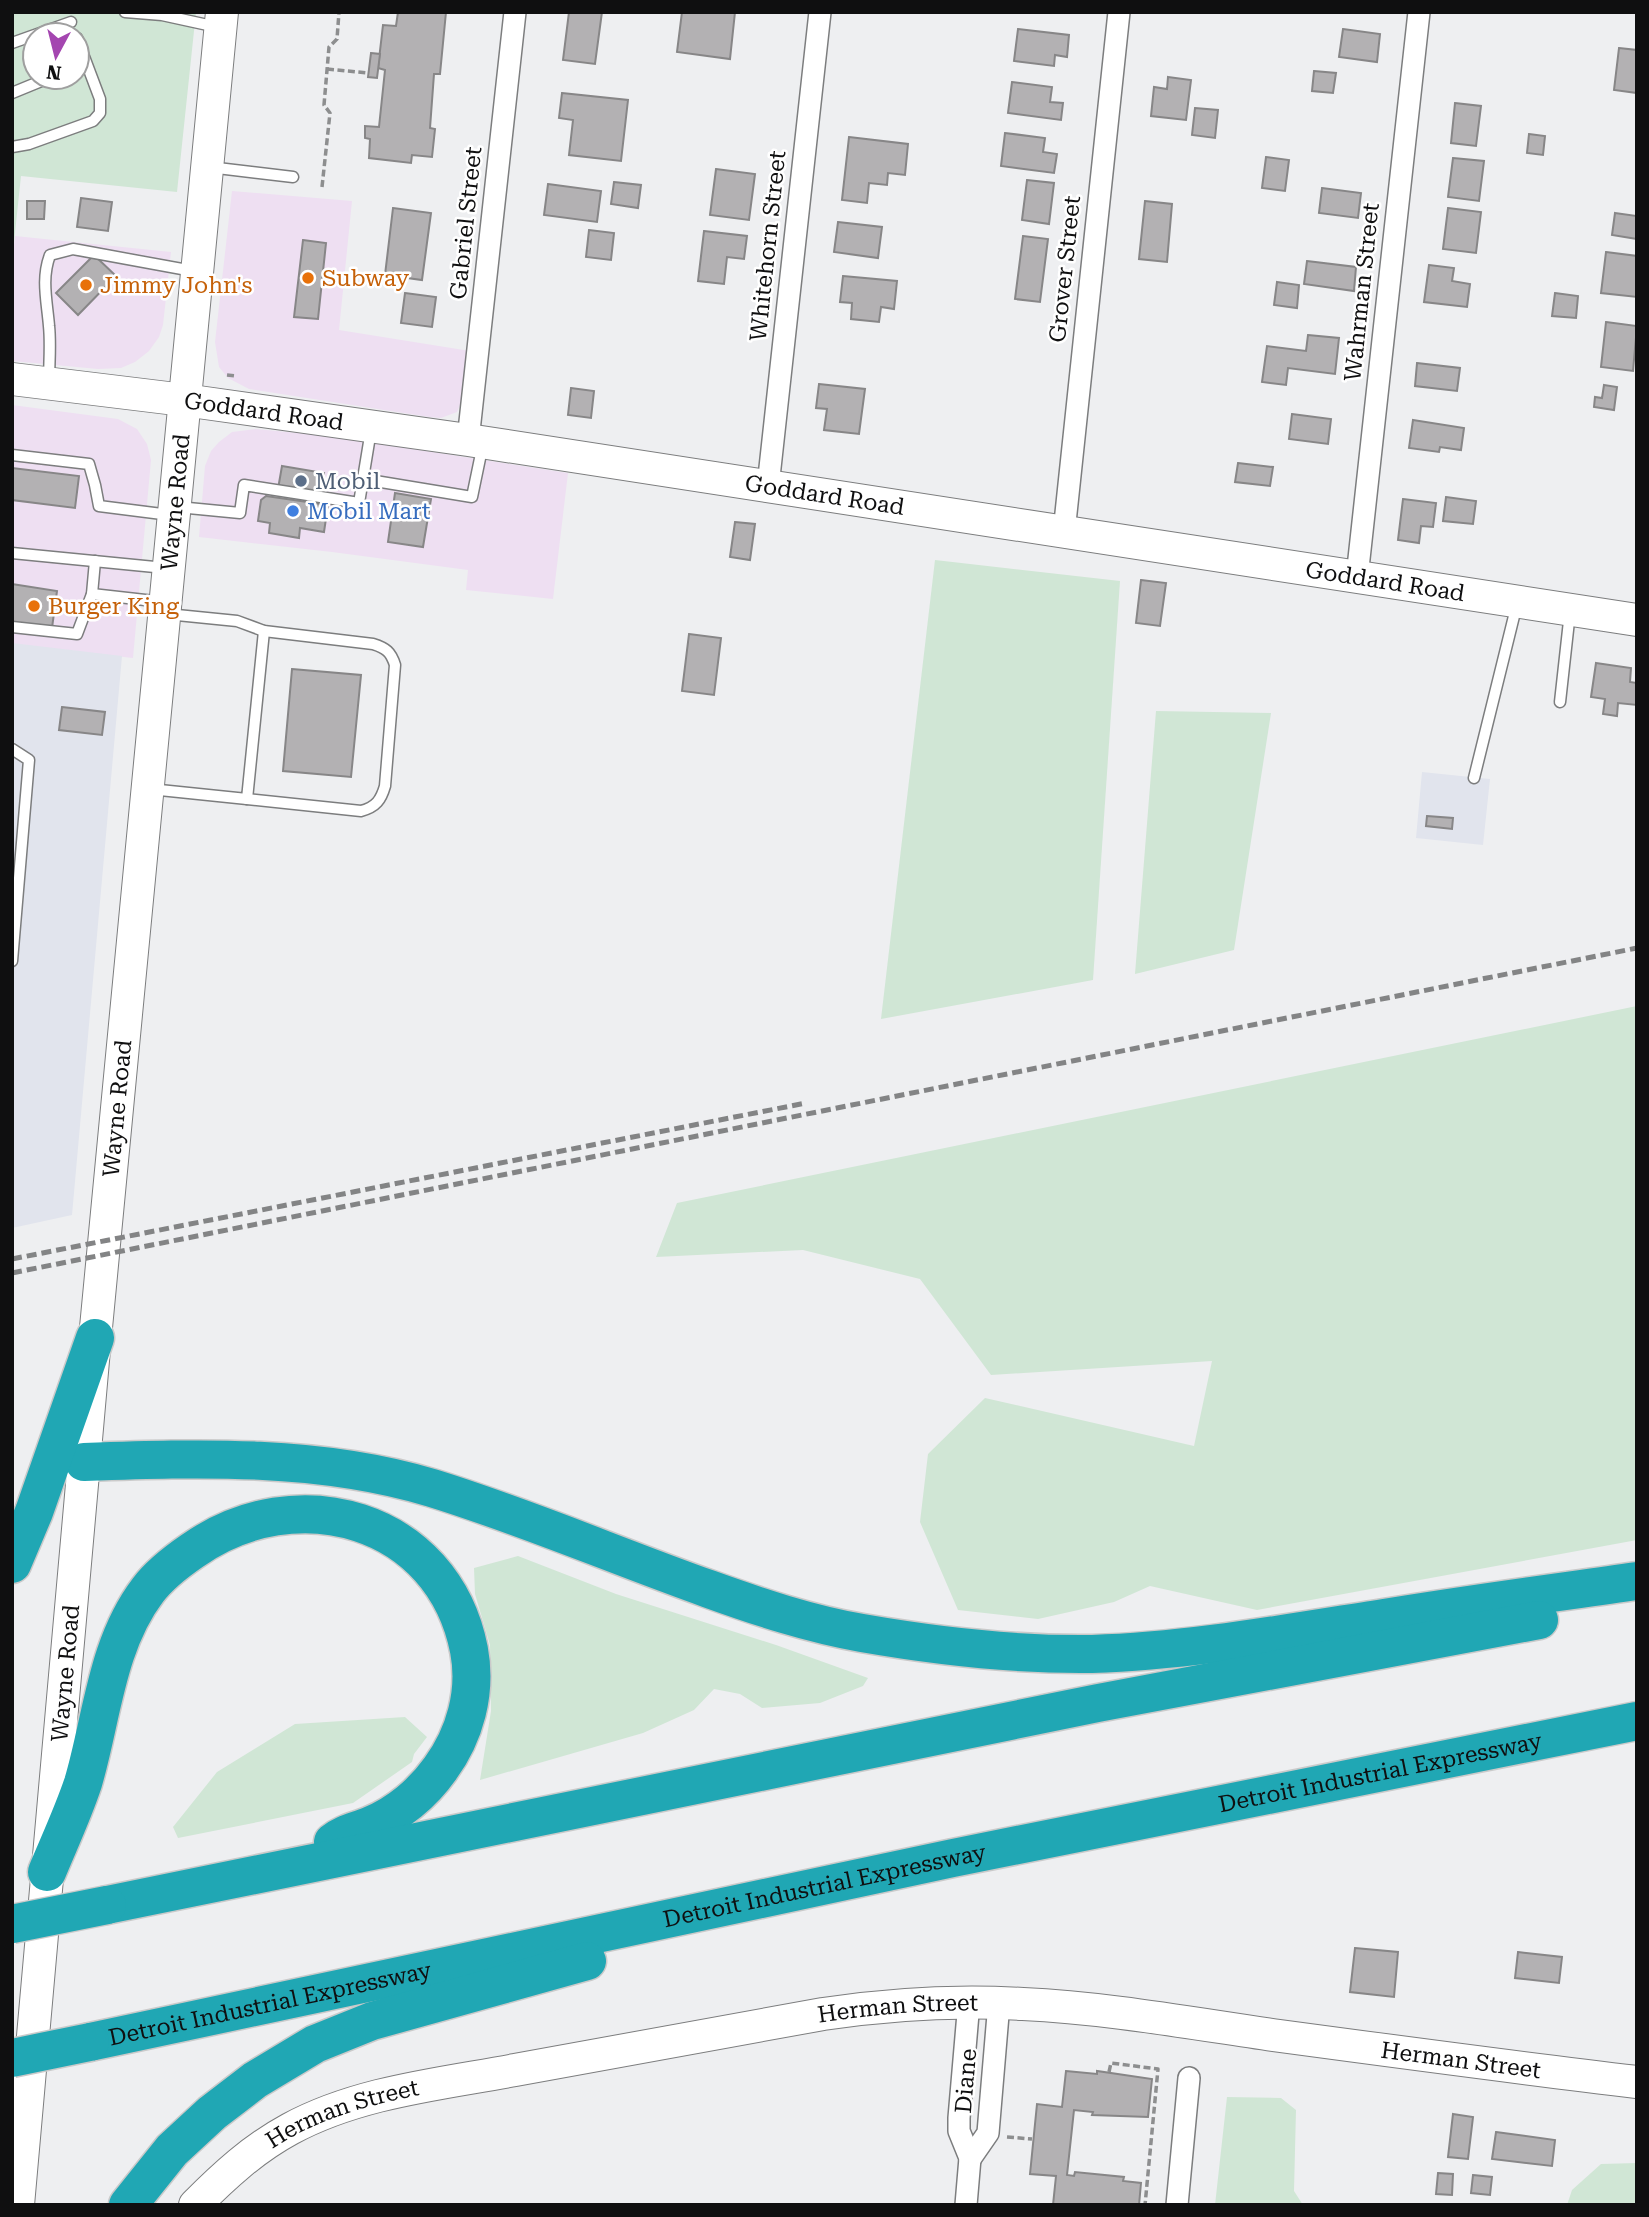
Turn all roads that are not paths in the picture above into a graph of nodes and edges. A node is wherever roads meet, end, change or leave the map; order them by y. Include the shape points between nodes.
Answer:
1 (125, 12) edge
2 (515, 12) edge
3 (820, 12) edge
4 (1119, 12) edge
5 (1419, 12) edge
6 (69, 17) edge
7 (221, 20) edge
8 (12, 43) edge
9 (91, 82) edge
10 (12, 147) edge
11 (207, 167) junction
12 (293, 177) dead end
13 (196, 272) junction
14 (12, 379) edge
15 (49, 384) junction
16 (184, 400) junction
17 (371, 427) junction
18 (476, 442) junction
19 (12, 456) edge
20 (363, 479) junction
21 (768, 486) junction
22 (174, 511) junction
23 (1064, 532) junction
24 (12, 553) edge
25 (95, 561) junction
26 (168, 568) junction
27 (1357, 577) junction
28 (92, 594) junction
29 (1517, 603) junction
30 (164, 608) junction
31 (1570, 612) junction
32 (1637, 620) edge
33 (12, 627) edge
34 (264, 631) junction
35 (1560, 702) dead end
36 (12, 749) edge
37 (1474, 778) dead end
38 (147, 788) junction
39 (247, 799) junction
40 (12, 961) edge
41 (95, 1338) junction
42 (84, 1462) junction
43 (12, 1564) edge
44 (1637, 1581) edge
45 (1637, 1602) edge
46 (1637, 1721) edge
47 (953, 1858) junction
48 (310, 1862) junction
49 (47, 1872) junction
50 (12, 1924) edge
51 (984, 2003) junction
52 (12, 2058) edge
53 (1189, 2078) dead end
54 (1637, 2082) edge
55 (970, 2159) junction
56 (18, 2205) edge
57 (128, 2205) edge
58 (195, 2205) edge
59 (965, 2205) edge
60 (1177, 2205) edge

1 - 7 lane
2 - 18 street, Gabriel Street
3 - 21 street, Whitehorn Street
4 - 23 street, Grover Street
5 - 27 street, Wahrman Street
6 - 8 lane
7 - 11 main road, Wayne Road
9 - 10 lane via 100,99 100,113 93,121
11 - 12 lane
11 - 13 main road, Wayne Road
13 - 15 lane via 74,249 50,255 44,294
13 - 16 main road, Wayne Road
14 - 15 main road, Goddard Road
15 - 16 main road, Goddard Road
16 - 17 main road, Goddard Road
16 - 22 main road, Wayne Road
17 - 18 main road, Goddard Road
17 - 20 lane
18 - 20 lane via 472,497
18 - 21 main road, Goddard Road
19 - 22 lane via 89,464 99,506
20 - 22 lane via 359,503 244,485 240,513
21 - 23 main road, Goddard Road
22 - 26 main road, Wayne Road
23 - 27 main road, Goddard Road
24 - 25 lane
25 - 26 lane
25 - 28 lane
26 - 30 main road, Wayne Road
27 - 29 main road, Goddard Road
28 - 30 lane
28 - 33 lane via 77,634
29 - 31 main road, Goddard Road
29 - 37 lane
30 - 34 lane via 237,621
30 - 38 main road, Wayne Road
31 - 32 main road, Goddard Road
31 - 35 lane
34 - 39 lane
34 - 39 lane via 373,644 392,654 395,665 385,786 381,799 361,811
36 - 40 lane via 29,760
38 - 39 lane
38 - 41 main road, Wayne Road
41 - 42 main road, Wayne Road
41 - 43 highway
42 - 44 highway via 264,1460 379,1475 431,1488 791,1617 931,1644 1012,1651 1089,1654 1233,1642
42 - 49 main road, Wayne Road
45 - 48 highway via 1084,1706
46 - 47 highway, Detroit Industrial Expressway
47 - 52 highway, Detroit Industrial Expressway, bridge
47 - 57 highway via 831,1905 620,1952 372,2021 315,2043 212,2113 172,2151
48 - 49 highway via 341,1836 400,1808 439,1771 466,1720 472,1663 460,1614 449,1592 413,1552 384,1532 355,1521 299,1514 274,1515 225,1531 167,1569 149,1589 118,1647 82,1784
48 - 50 highway, bridge
49 - 56 main road, Wayne Road
51 - 54 main road, Herman Street via 1070,2008
51 - 55 street, Diane via 959,2118
51 - 55 street, Diane via 988,2133
51 - 58 main road, Herman Street via 877,2006 823,2014 369,2099 311,2119 262,2146
53 - 60 street
55 - 59 street, Diane

